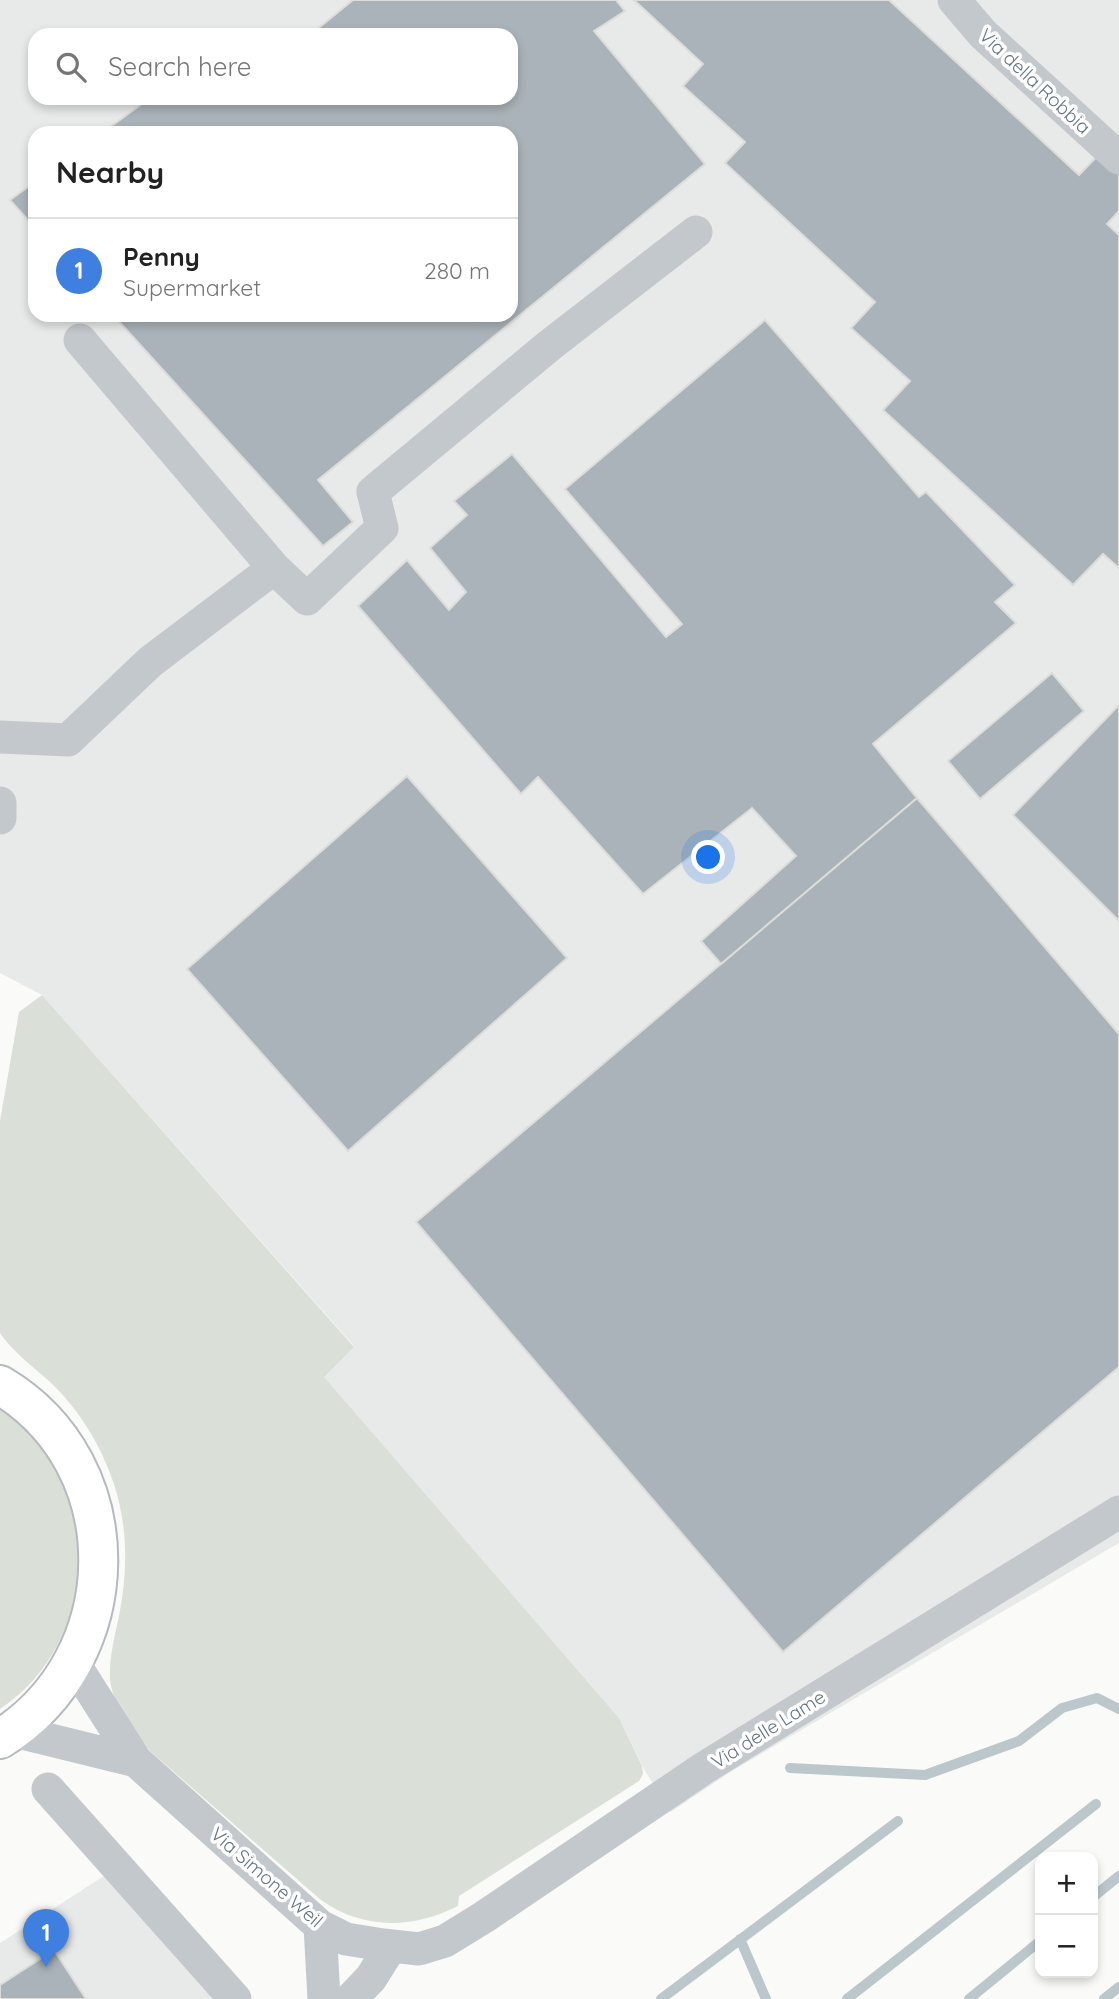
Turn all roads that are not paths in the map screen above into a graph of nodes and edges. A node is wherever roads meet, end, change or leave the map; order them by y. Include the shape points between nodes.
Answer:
1 (954, 0) edge
2 (1119, 158) edge
3 (696, 232) dead end
4 (80, 340) dead end
5 (274, 568) junction
6 (0, 737) edge
7 (0, 803) edge
8 (0, 818) edge
9 (0, 1385) edge
10 (1119, 1512) edge
11 (74, 1662) junction
12 (7, 1735) edge
13 (136, 1761) junction
14 (48, 1789) dead end
15 (320, 1926) junction
16 (405, 1947) junction
17 (235, 1999) edge
18 (324, 1999) edge
19 (351, 1999) edge

1 - 2 street, Via della Robbia via 983,34
3 - 5 street via 550,345 373,492 382,528 307,599
4 - 5 street
5 - 6 street via 150,662 68,740
7 - 8 street
9 - 11 main road via 33,1409 54,1432 80,1476 93,1514 99,1575 86,1634
10 - 16 street, Via delle Lame via 704,1768 445,1941
11 - 12 main road via 37,1711
11 - 13 street, Via Simone Weil
12 - 13 street, Via Simone Weil
13 - 15 street, Via Simone Weil
14 - 17 street
15 - 16 street, Via Simone Weil via 346,1939
15 - 18 street
16 - 19 street

